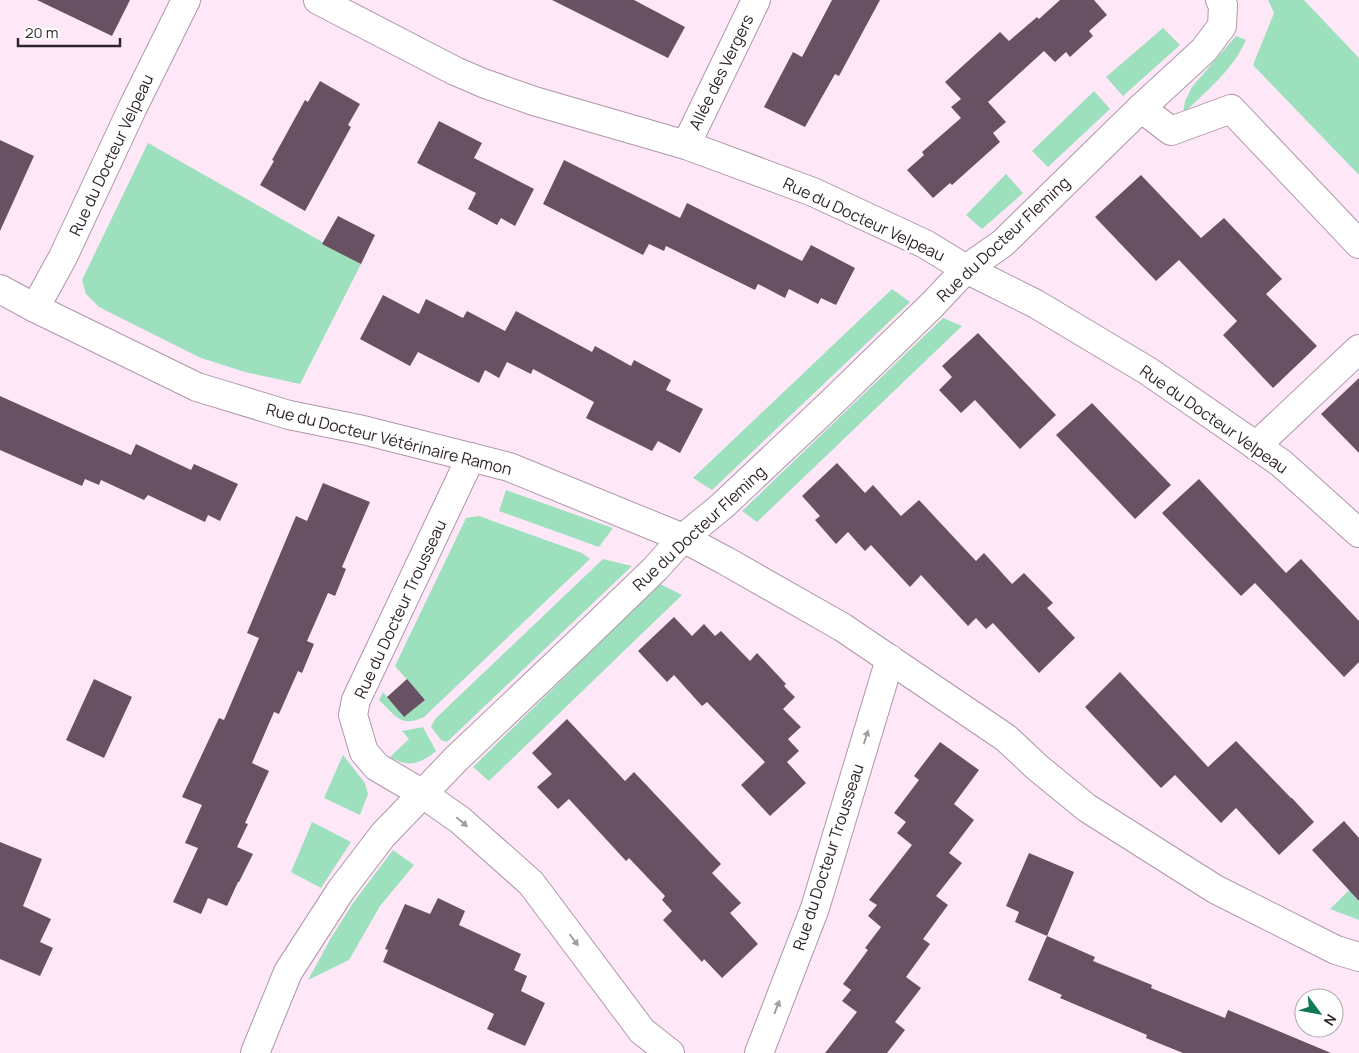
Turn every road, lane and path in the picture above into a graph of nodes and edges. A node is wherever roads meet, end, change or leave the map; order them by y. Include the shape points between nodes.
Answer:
1 (186, 0) edge
2 (318, 0) edge
3 (756, 0) edge
4 (1220, 0) edge
5 (1141, 108) junction
6 (686, 144) junction
7 (1359, 244) edge
8 (966, 269) junction
9 (0, 289) edge
10 (35, 308) junction
11 (1359, 348) edge
12 (1256, 446) junction
13 (472, 457) junction
14 (1359, 533) edge
15 (683, 538) junction
16 (890, 659) junction
17 (423, 794) junction
18 (1359, 957) edge
19 (255, 1053) edge
20 (670, 1053) edge
21 (759, 1053) edge

1 - 10 street, Rue du Docteur Velpeau via 63,257
2 - 6 street, Rue du Docteur Velpeau via 483,83 534,101
3 - 6 street, Allée des Vergers
4 - 5 street, Rue du Docteur Fleming via 1223,5 1222,26 1204,50
5 - 7 street via 1171,131 1231,110
5 - 8 street, Rue du Docteur Fleming via 1003,243
6 - 8 street, Rue du Docteur Velpeau via 813,192 925,244
8 - 12 street, Rue du Docteur Velpeau via 1036,304 1148,371
8 - 15 street, Rue du Docteur Fleming via 827,407 722,506
9 - 10 street, Rue du Docteur Vétérinaire Ramon
10 - 13 street, Rue du Docteur Vétérinaire Ramon via 197,387 289,415
11 - 12 street
12 - 14 street, Rue du Docteur Velpeau via 1281,463
13 - 15 street, Rue du Docteur Vétérinaire Ramon via 508,466
13 - 17 street, Rue du Docteur Trousseau via 356,700 354,715 364,752 377,767
15 - 16 street, Rue du Docteur Vétérinaire Ramon via 842,627
15 - 17 street, Rue du Docteur Fleming via 634,590
16 - 18 street, Rue du Docteur Vétérinaire Ramon via 1006,738 1087,808 1215,889 1336,950
21 -> 16 street, Rue du Docteur Trousseau via 815,908
17 - 19 street, Rue du Docteur Fleming via 383,835 341,890 288,972
17 -> 20 street, Rue du Docteur Trousseau via 460,820 530,883 642,1031

